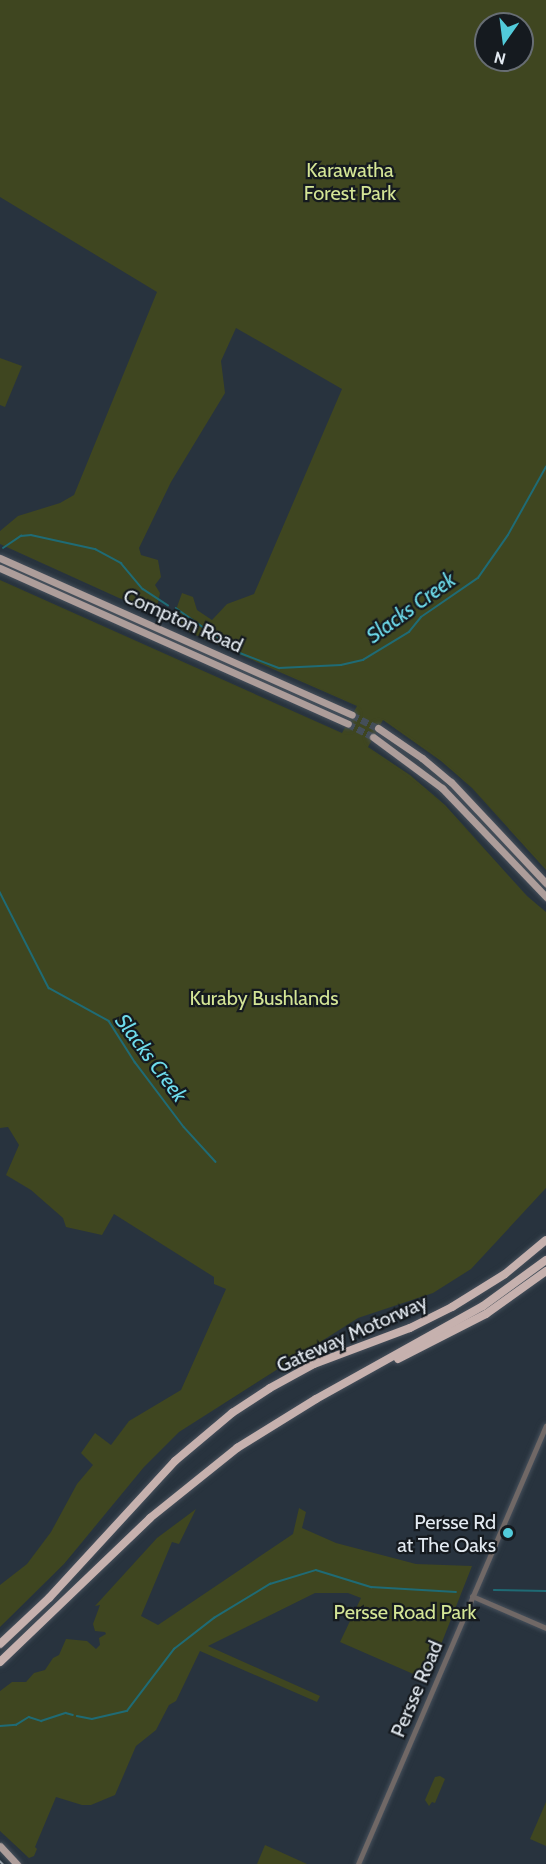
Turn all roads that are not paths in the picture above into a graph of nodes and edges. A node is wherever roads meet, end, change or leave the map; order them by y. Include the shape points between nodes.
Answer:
1 (0, 558) edge
2 (0, 568) edge
3 (352, 715) tunnel mouth
4 (348, 724) tunnel mouth
5 (378, 728) tunnel mouth
6 (373, 737) tunnel mouth
7 (546, 883) edge
8 (546, 897) edge
9 (546, 1240) edge
10 (546, 1260) edge
11 (546, 1271) edge
12 (358, 1376) junction
13 (546, 1426) edge
14 (472, 1596) junction
15 (546, 1628) edge
16 (0, 1644) edge
17 (0, 1662) edge
18 (0, 1846) edge
19 (17, 1864) edge
20 (358, 1864) edge

1 - 3 main road, Compton Road
2 - 4 main road, Compton Road
5 - 7 main road via 451,782
6 - 8 main road via 442,788
9 - 16 highway, Gateway Motorway via 505,1274 452,1307 410,1328 314,1364 232,1413 175,1461 49,1598
10 - 12 highway, Gateway Motorway via 483,1306
11 - 12 highway via 486,1314
12 - 17 highway, Gateway Motorway via 266,1428 172,1500
13 - 14 street, Persse Road
14 - 15 street
14 - 20 street, Persse Road
18 - 19 main road

